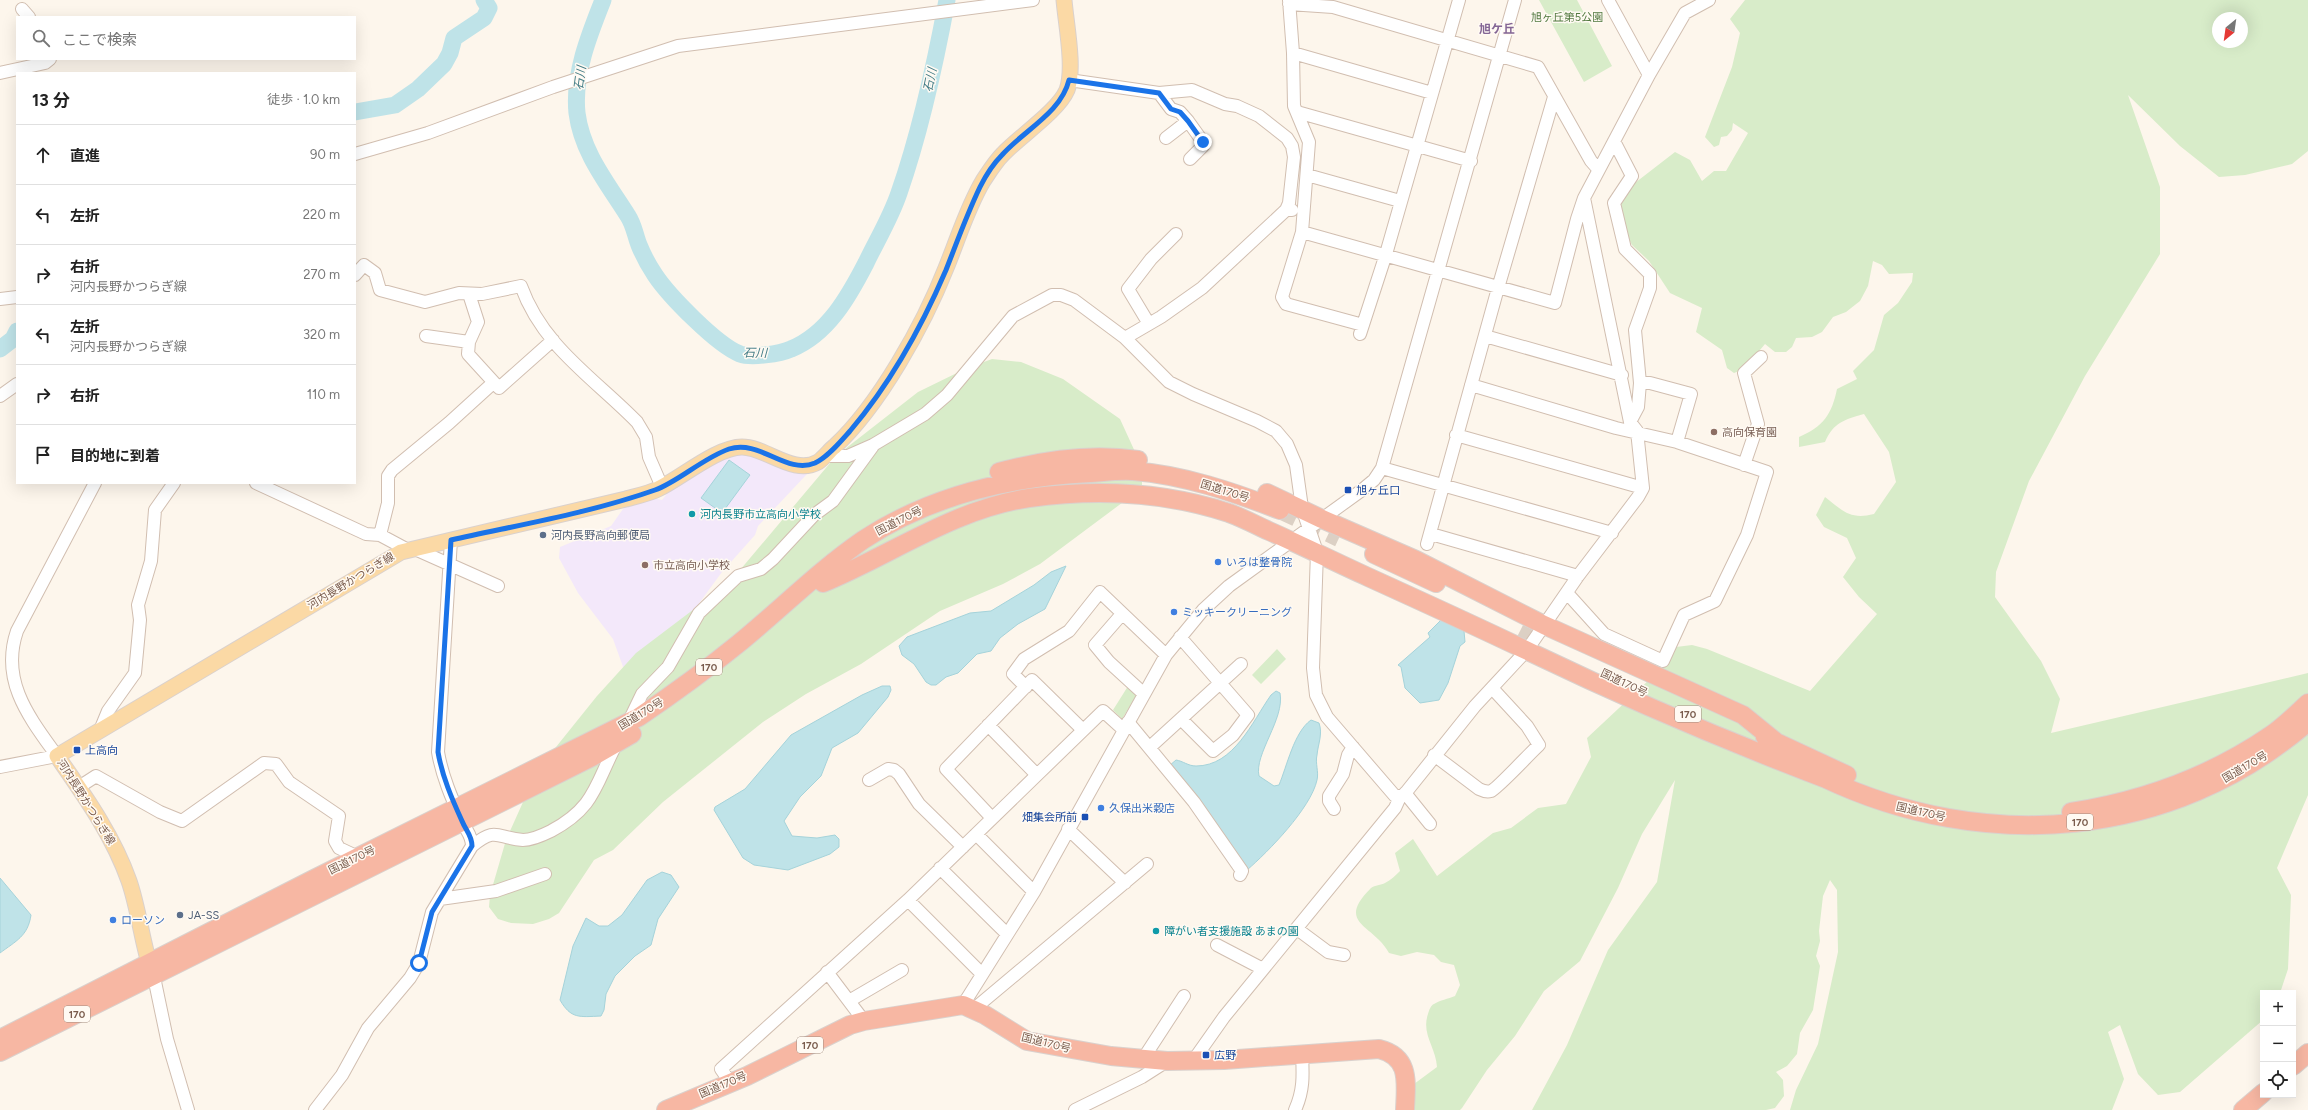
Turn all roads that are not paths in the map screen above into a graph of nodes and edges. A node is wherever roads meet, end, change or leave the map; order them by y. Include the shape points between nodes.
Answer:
1 (1033, 0) edge
2 (1064, 0) edge
3 (1459, 0) edge
4 (1515, 0) edge
5 (1608, 0) edge
6 (1709, 0) edge
7 (1289, 2) edge
8 (1334, 4) edge
9 (1447, 41) junction
10 (1293, 53) junction
11 (1501, 56) junction
12 (49, 60) edge
13 (0, 73) edge
14 (1649, 75) junction
15 (1069, 80) junction
16 (1159, 93) junction
17 (1432, 93) junction
18 (1554, 97) junction
19 (1298, 112) junction
20 (1188, 121) junction
21 (1166, 138) dead end
22 (1614, 141) junction
23 (1416, 146) junction
24 (356, 154) edge
25 (1190, 158) dead end
26 (1471, 161) junction
27 (1598, 169) junction
28 (1307, 175) junction
29 (1584, 198) junction
30 (1400, 201) junction
31 (1286, 210) junction
32 (1302, 214) junction
33 (1302, 232) junction
34 (1176, 234) dead end
35 (1386, 254) junction
36 (1439, 272) junction
37 (356, 273) edge
38 (1498, 288) junction
39 (468, 294) junction
40 (16, 297) edge
41 (0, 299) edge
42 (1149, 324) junction
43 (426, 336) dead end
44 (1485, 336) junction
45 (1125, 338) junction
46 (553, 340) junction
47 (469, 342) junction
48 (1761, 357) dead end
49 (1622, 375) junction
50 (493, 383) junction
51 (1640, 383) junction
52 (16, 385) edge
53 (1471, 385) junction
54 (0, 396) edge
55 (1633, 426) junction
56 (1456, 435) junction
57 (1677, 442) junction
58 (873, 445) junction
59 (824, 456) junction
60 (1744, 465) junction
61 (1382, 468) junction
62 (94, 484) edge
63 (173, 484) edge
64 (258, 484) edge
65 (1443, 484) junction
66 (662, 487) junction
67 (1643, 488) junction
68 (1302, 508) junction
69 (1278, 516) tunnel mouth
70 (1316, 524) junction
71 (1612, 533) junction
72 (380, 535) junction
73 (451, 540) junction
74 (1292, 541) junction
75 (1336, 542) tunnel mouth
76 (412, 549) junction
77 (1317, 552) junction
78 (449, 565) junction
79 (1578, 576) junction
80 (819, 579) junction
81 (498, 586) dead end
82 (1567, 593) junction
83 (1122, 614) junction
84 (1522, 629) tunnel mouth
85 (1180, 637) junction
86 (1541, 639) junction
87 (1166, 655) junction
88 (1241, 664) dead end
89 (1220, 682) junction
90 (1026, 687) junction
91 (1492, 688) junction
92 (1144, 694) junction
93 (2308, 703) edge
94 (1181, 719) junction
95 (2308, 722) edge
96 (628, 723) junction
97 (988, 725) junction
98 (1126, 726) junction
99 (101, 728) junction
100 (1082, 730) junction
101 (617, 742) junction
102 (1353, 747) junction
103 (1150, 748) junction
104 (1434, 755) junction
105 (57, 756) junction
106 (0, 767) edge
107 (1037, 775) junction
108 (869, 780) dead end
109 (78, 788) junction
110 (1403, 795) junction
111 (1334, 810) dead end
112 (460, 814) junction
113 (992, 818) junction
114 (1430, 824) dead end
115 (1068, 829) junction
116 (976, 834) junction
117 (472, 846) junction
118 (963, 847) junction
119 (358, 857) junction
120 (1147, 864) dead end
121 (940, 868) junction
122 (545, 874) dead end
123 (1240, 875) dead end
124 (1125, 883) junction
125 (1034, 892) junction
126 (440, 900) junction
127 (908, 900) junction
128 (1297, 929) junction
129 (1007, 934) junction
130 (1217, 945) dead end
131 (1344, 955) dead end
132 (1263, 969) junction
133 (151, 970) junction
134 (902, 970) dead end
135 (827, 972) junction
136 (981, 973) junction
137 (1184, 996) dead end
138 (849, 1001) junction
139 (968, 1007) junction
140 (864, 1021) junction
141 (0, 1039) edge
142 (0, 1052) edge
143 (1302, 1053) junction
144 (2308, 1053) edge
145 (1143, 1059) junction
146 (1167, 1061) junction
147 (1193, 1061) junction
148 (2296, 1063) edge
149 (730, 1082) junction
150 (2260, 1096) edge
151 (1079, 1109) edge
152 (188, 1110) edge
153 (315, 1110) edge
154 (666, 1110) edge
155 (1295, 1110) edge
156 (1406, 1110) edge
157 (2244, 1110) edge

1 - 24 street via 678,46 553,87 428,133
2 - 15 main road, 河内長野かつらぎ線
3 - 9 street
4 - 11 street
5 - 14 street
6 - 14 street via 1685,13
7 - 8 street
7 - 10 street
8 - 9 street
9 - 11 street
9 - 17 street
10 - 17 street
10 - 19 street via 1294,106
11 - 18 street via 1538,67
11 - 26 street
12 - 13 street via 46,63
14 - 22 street
15 - 16 street
15 - 59 main road, 河内長野かつらぎ線 via 1065,93 1058,103 1002,154 990,169 961,229 946,270 903,353 872,404 842,440
16 - 20 street via 1171,109 1180,112
16 - 31 street via 1192,90 1203,93 1224,104 1237,106 1259,116 1287,138 1294,157
17 - 23 street
18 - 27 street
18 - 38 street
19 - 23 street
19 - 28 street via 1309,142
20 - 21 street
20 - 25 street via 1203,142 1203,146
22 - 27 street
22 - 51 street via 1632,176 1614,203 1625,248 1650,274 1650,288 1635,330
23 - 26 street
23 - 30 street
26 - 36 street
27 - 29 street
28 - 30 street
28 - 32 street
29 - 38 street via 1576,219 1555,303
29 - 49 street
30 - 35 street
31 - 32 street
31 - 42 street via 1202,288
32 - 33 street
33 - 35 street
33 - 35 street via 1282,297 1286,304 1361,330
34 - 42 street via 1151,259 1128,289
35 - 36 street
36 - 38 street
36 - 61 street
37 - 39 street via 364,266 375,273 380,290 425,302 459,293
38 - 44 street
39 - 46 street via 482,294 521,286 528,306
39 - 47 street via 478,322
40 - 41 street
42 - 45 street
43 - 47 street
44 - 49 street
44 - 53 street
45 - 58 street via 1074,300 1061,295 1052,295 1040,300 1013,316 1003,326 947,395 925,414
45 - 68 street via 1169,382 1276,431 1287,444 1296,465
46 - 50 street via 499,388
46 - 66 street via 573,364 638,422 646,437 649,457
47 - 50 street via 468,354
48 - 60 street via 1744,373 1758,424
49 - 55 street
50 - 72 street via 392,470 388,476 388,503
51 - 55 street
51 - 57 street via 1650,382 1691,394
52 - 54 street
53 - 55 street via 1616,428
53 - 56 street
55 - 57 street
55 - 67 street
56 - 65 street
56 - 67 street
57 - 60 street
58 - 59 street via 848,456
58 - 96 street via 833,501 814,515 773,559 760,569 738,576 699,613 668,667 642,694
59 - 66 main road, 河内長野かつらぎ線 via 817,462 795,465 752,448 729,449
60 - 82 street via 1766,472 1748,535 1715,601 1684,615 1663,661 1604,634
61 - 65 street
61 - 70 street via 1370,483
62 - 105 street via 11,646 10,670 13,683 29,718
63 - 99 street via 155,510 151,561 138,605 140,620 134,673 108,711
64 - 72 street via 366,534
65 - 71 street
65 - 79 street via 1429,539
66 - 73 main road, 河内長野かつらぎ線 via 626,499
67 - 71 street
68 - 70 highway
68 - 80 highway via 1254,487 1164,464 1135,459 1054,460 1024,465 964,482 905,504 859,530
69 - 80 highway, 国道170号 / 170 via 1190,491 1153,485 1078,484 1026,489 970,503 915,523
70 - 74 street
70 - 77 street
70 - 86 highway via 1416,560
71 - 79 street
72 - 76 street
73 - 76 main road, 河内長野かつらぎ線
73 - 78 street
74 - 77 highway
74 - 80 highway via 1230,513 1188,502 1132,493 1079,493 1027,498 972,513 916,536 858,568
74 - 85 street via 1229,586 1203,610
75 - 84 highway
76 - 78 street
76 - 99 main road, 河内長野かつらぎ線 via 401,552
77 - 86 highway
77 - 102 street via 1313,683 1321,707
78 - 81 street
78 - 112 street via 438,752 441,770
79 - 82 street
80 - 96 highway, 国道170号 / 170 via 683,688
80 - 101 highway, 国道170号 / 170 via 748,651 690,696
82 - 86 street
83 - 87 street
83 - 90 street via 1100,592 1069,631 1020,662 1013,674
83 - 92 street via 1095,645
85 - 87 street
85 - 89 street
86 - 91 street
86 - 93 highway, 国道170号 / 170 via 1742,715 1775,741 1889,793 1942,808 2002,814 2072,812 2150,795 2208,771 2272,734
86 - 95 highway, 国道170号 / 170 via 1721,739 1886,804 1941,818 2002,825 2073,823 2152,809 2215,784 2280,746
87 - 92 street
88 - 89 street
89 - 94 street
89 - 94 street via 1248,716 1233,735 1213,751
90 - 97 street
90 - 100 street via 1032,680
91 - 104 street
91 - 104 street via 1527,726 1539,745 1499,787 1484,792
92 - 98 street
94 - 103 street
96 - 112 highway, 国道170号 / 170
97 - 107 street
97 - 113 street via 946,769
98 - 100 street via 1103,711
98 - 103 street
98 - 115 street
99 - 105 main road, 河内長野かつらぎ線
100 - 107 street
101 - 112 highway, 国道170号 / 170
101 - 117 street via 596,790 576,816 532,839 523,840 495,834 481,839
102 - 110 street via 1395,796
102 - 111 street via 1343,774 1328,796
103 - 123 street via 1220,835 1242,871
104 - 110 street
105 - 106 street
105 - 109 main road, 河内長野かつらぎ線
107 - 113 street
108 - 118 street via 888,769 894,770 919,804
109 - 119 street via 96,776 160,812 182,821 264,763 276,764 289,782 339,816 334,841 339,848
109 - 133 main road, 河内長野かつらぎ線 via 113,844 129,881
110 - 114 street
110 - 128 street
112 - 117 street via 472,837
112 - 119 highway, 国道170号 / 170
112 - 133 highway, 国道170号 / 170
113 - 116 street
115 - 124 street
115 - 125 street
116 - 118 street
116 - 125 street
117 - 126 street
118 - 121 street
119 - 133 highway, 国道170号 / 170
120 - 124 street
121 - 127 street
121 - 129 street
122 - 126 street via 496,891
124 - 139 street
125 - 129 street
126 - 153 street via 432,912 419,963 410,978 368,1028 342,1075
127 - 135 street
127 - 136 street
128 - 131 street via 1328,952
128 - 132 street
129 - 136 street
130 - 132 street
132 - 147 street
133 - 141 highway, 国道170号 / 170
133 - 142 highway, 国道170号 / 170
133 - 152 street
134 - 138 street
135 - 138 street
135 - 149 street via 720,1069
136 - 139 street
137 - 145 street
138 - 140 street
139 - 140 highway, 国道170号 / 170
139 - 145 highway, 国道170号 via 1027,1041
140 - 149 highway, 国道170号 / 170
143 - 147 highway, 国道170号
143 - 155 street via 1304,1082
143 - 156 highway, 国道170号 via 1379,1049 1390,1051 1404,1068
144 - 148 highway
145 - 146 highway, 国道170号
146 - 147 highway, 国道170号
146 - 151 street via 1142,1077
149 - 154 highway, 国道170号 / 170
150 - 157 highway

